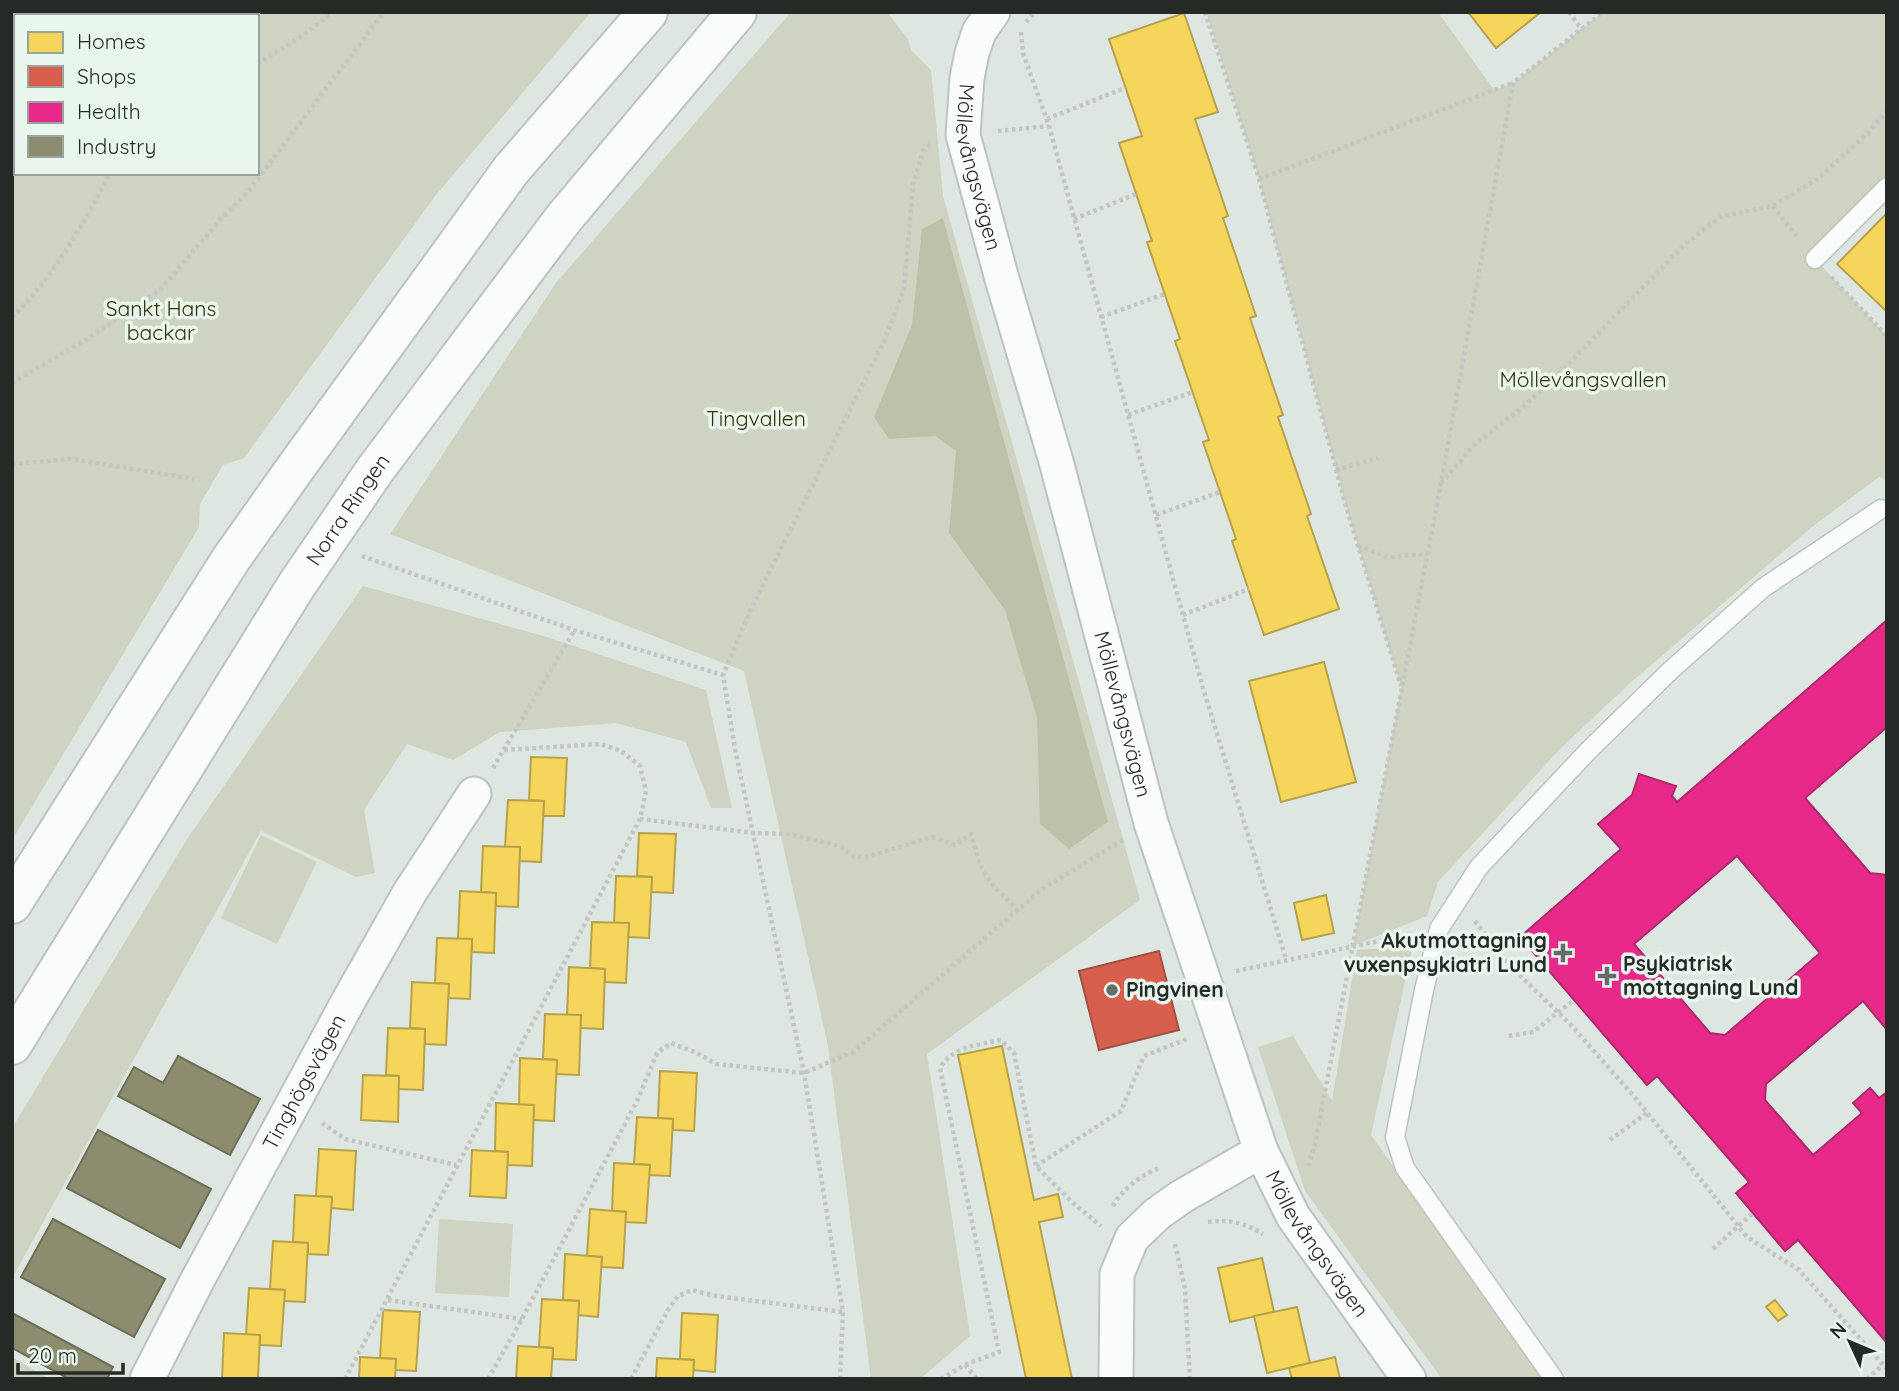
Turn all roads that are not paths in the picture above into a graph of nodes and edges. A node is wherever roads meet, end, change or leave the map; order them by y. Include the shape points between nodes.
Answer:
1 (648, 12) edge
2 (737, 12) edge
3 (993, 12) edge
4 (1887, 187) edge
5 (1815, 259) dead end
6 (1881, 509) dead end
7 (474, 794) road end
8 (12, 904) edge
9 (12, 1045) edge
10 (1261, 1151) junction
11 (146, 1379) edge
12 (1116, 1379) edge
13 (1409, 1379) edge
14 (1554, 1379) edge

1 - 8 main road via 510,170 294,470 231,559
2 - 9 main road, Norra Ringen via 564,218 375,470 296,586
3 - 10 street, Möllevångsvägen via 971,53 963,135 1056,461 1151,823
4 - 5 lane
6 - 14 lane via 1763,588 1671,670 1479,867 1439,929 1395,1136 1399,1154
7 - 11 street, Tinghögsvägen via 410,892 292,1102
10 - 12 street via 1181,1197 1132,1238 1117,1273
10 - 13 street, Möllevångsvägen via 1293,1216

